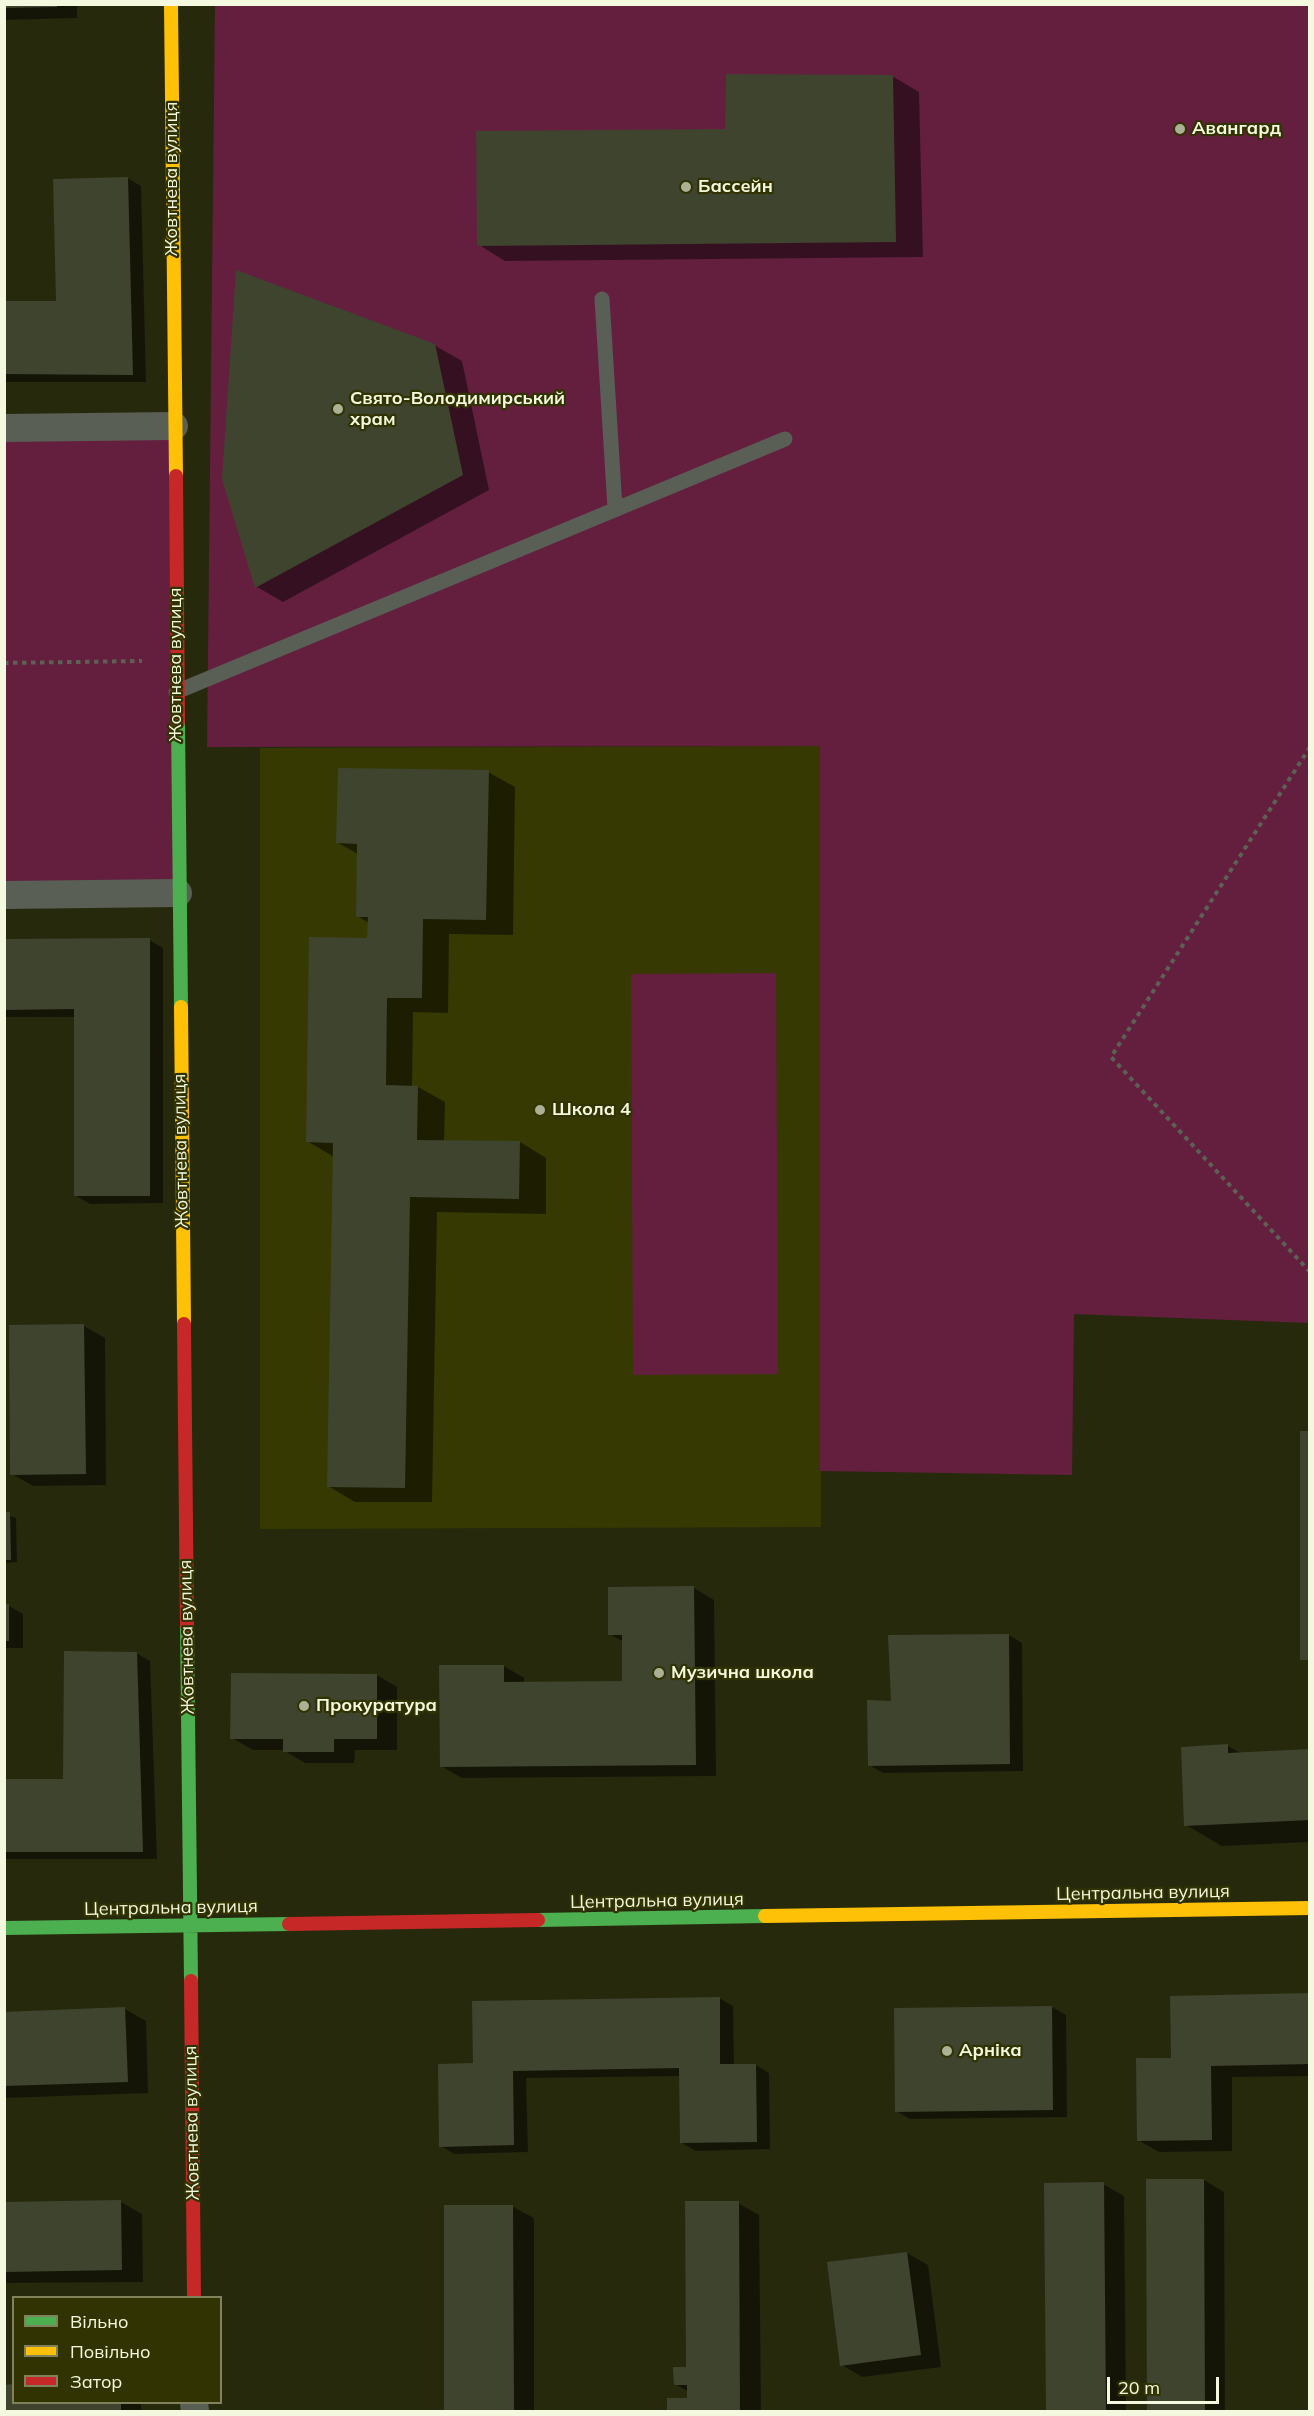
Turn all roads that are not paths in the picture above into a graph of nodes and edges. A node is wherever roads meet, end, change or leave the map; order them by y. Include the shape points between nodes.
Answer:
1 (171, 4) edge
2 (602, 299) dead end
3 (174, 426) junction
4 (4, 428) edge
5 (785, 439) dead end
6 (615, 508) junction
7 (176, 692) junction
8 (178, 893) junction
9 (4, 895) edge
10 (1310, 1908) edge
11 (190, 1926) junction
12 (4, 1929) edge
13 (194, 2296) edge

1 - 3 street, Жовтнева вулиця
2 - 6 lane
3 - 4 street
3 - 7 street, Жовтнева вулиця
5 - 6 lane
6 - 7 lane
7 - 8 street, Жовтнева вулиця
8 - 9 street
8 - 11 street, Жовтнева вулиця
10 - 11 street, Центральна вулиця
11 - 12 street, Центральна вулиця
11 - 13 street, Жовтнева вулиця

